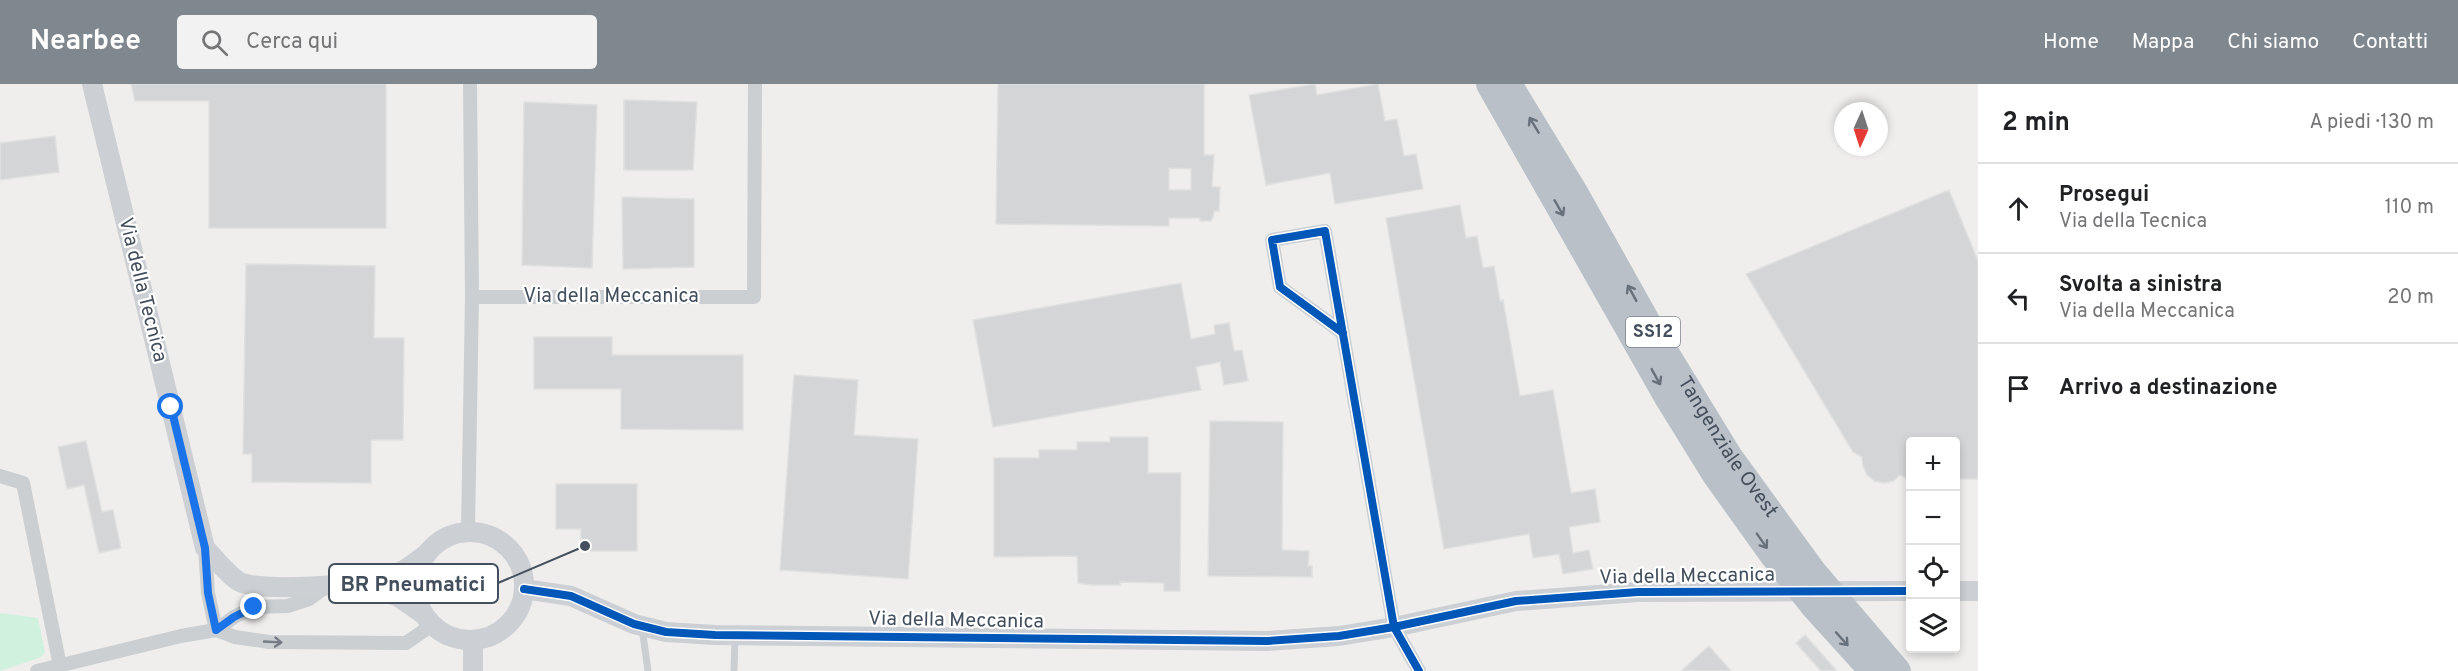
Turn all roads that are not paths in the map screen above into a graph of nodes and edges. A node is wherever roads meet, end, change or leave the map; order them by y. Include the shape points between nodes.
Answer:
1 (92, 84) edge
2 (470, 84) edge
3 (754, 84) edge
4 (1489, 84) edge
5 (1509, 84) edge
6 (471, 297) junction
7 (1343, 333) junction
8 (0, 476) edge
9 (468, 531) junction
10 (205, 548) junction
11 (425, 555) junction
12 (328, 585) junction
13 (353, 585) junction
14 (524, 589) junction
15 (1906, 591) edge
16 (1960, 591) edge
17 (1978, 591) edge
18 (428, 620) junction
19 (642, 626) junction
20 (1394, 627) junction
21 (216, 630) junction
22 (735, 635) junction
23 (473, 640) junction
24 (60, 666) junction
25 (37, 671) edge
26 (473, 671) edge
27 (648, 671) edge
28 (734, 671) edge
29 (1419, 671) edge
30 (1872, 671) edge
31 (1898, 671) edge

1 - 10 street, Via della Tecnica
2 - 6 street
3 - 6 street, Via della Meccanica via 754,297
4 -> 30 highway, Tangenziale Ovest / SS12 via 1715,475 1813,606
31 -> 5 highway, Tangenziale Ovest / SS12 via 1813,571 1730,457
6 - 9 street
7 - 7 street via 1325,231 1272,240 1280,287
7 - 20 street
8 - 24 street via 22,483
9 - 11 street via 436,542
9 - 14 street via 490,536 509,548 518,560
10 - 12 street via 239,582 259,586
10 - 21 street, Via della Tecnica via 208,593
11 - 13 street via 388,577
11 - 18 street via 416,574 416,595
12 - 13 street
12 - 21 street via 309,599 288,606 254,607
13 - 18 street via 397,596
14 - 19 street, Via della Meccanica via 571,596
14 - 23 street via 522,602 508,624 486,638
15 - 20 street, Via della Meccanica via 1638,591 1516,602
16 - 17 street
21 -> 18 street via 269,642 406,643
18 - 23 street via 451,636
19 - 22 street, Via della Meccanica via 666,632
19 - 27 lane
20 - 22 street, Via della Meccanica via 1267,641
20 - 29 street
21 - 24 street
22 - 28 lane
23 - 26 street
24 - 25 street

